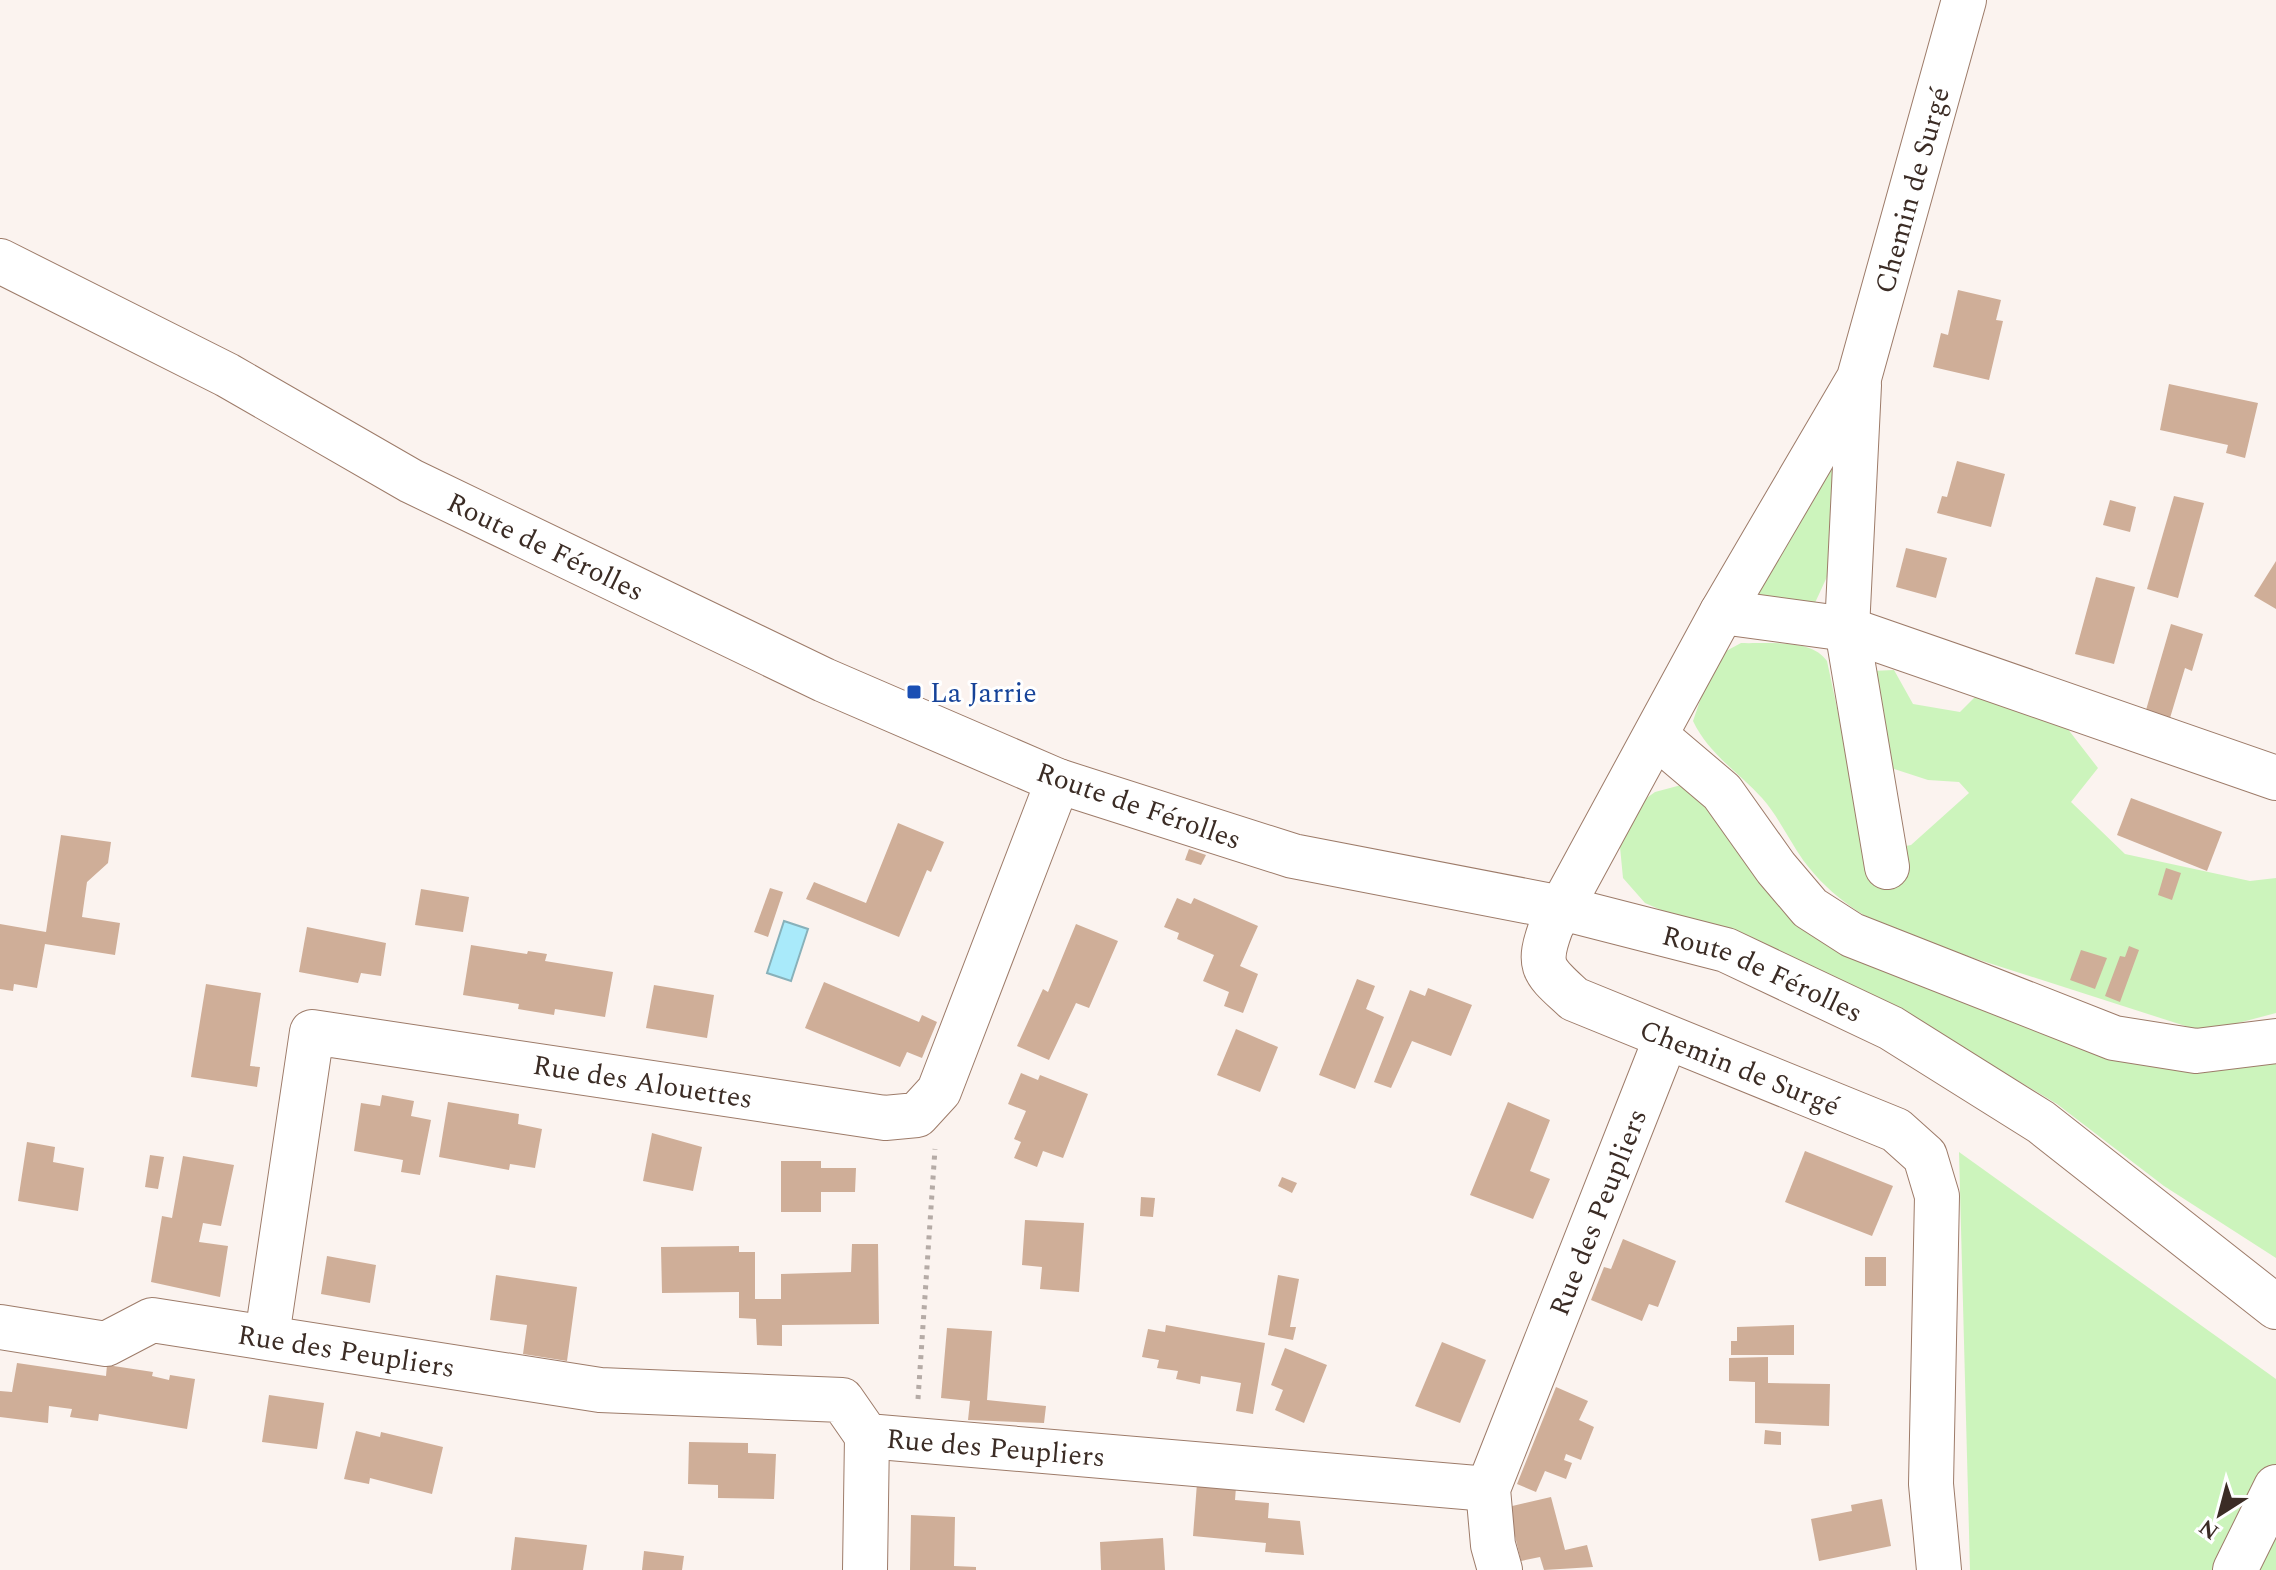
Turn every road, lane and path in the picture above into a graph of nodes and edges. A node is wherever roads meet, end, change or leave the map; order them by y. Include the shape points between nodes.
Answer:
1 (1964, 0) edge
2 (0, 261) edge
3 (1859, 378) junction
4 (1722, 612) junction
5 (1847, 629) junction
6 (1656, 736) junction
7 (2276, 778) edge
8 (1058, 781) junction
9 (1887, 867) dead end
10 (1562, 908) junction
11 (1666, 1038) junction
12 (2276, 1041) edge
13 (939, 1091) junction
14 (2276, 1307) edge
15 (0, 1327) edge
16 (267, 1336) junction
17 (867, 1436) junction
18 (915, 1440) junction
19 (2276, 1487) edge
20 (1488, 1489) junction
21 (865, 1570) edge
22 (1500, 1570) edge
23 (1939, 1570) edge
24 (2235, 1570) edge

1 - 3 main road, Chemin de Surgé
2 - 8 main road, Route de Férolles via 227,375 425,488 824,680
3 - 4 main road, Chemin de Surgé
3 - 5 main road, Chemin de Surgé
4 - 5 main road
4 - 6 main road, Chemin de Surgé
5 - 7 main road
5 - 9 main road, Chemin de Surgé
6 - 10 main road, Chemin de Surgé
6 - 12 main road via 1722,792 1810,908 1852,935 2114,1038 2196,1051
8 - 10 main road, Route de Férolles via 1293,856
8 - 13 main road, Rue des Alouettes
10 - 11 main road, Chemin de Surgé via 1542,954 1545,971 1574,999
10 - 14 main road, Route de Férolles via 1726,950 1891,1028 2041,1122
11 - 20 main road, Rue des Peupliers
11 - 23 main road, Chemin de Surgé via 1896,1130 1925,1156 1937,1196 1931,1484
13 - 16 main road, Rue des Alouettes via 917,1115 885,1118 312,1032
13 - 18 path
15 - 16 main road, Rue des Peupliers via 106,1344 152,1320
16 - 17 main road, Rue des Peupliers via 600,1390 842,1400
17 - 18 main road, Rue des Peupliers
17 - 21 main road
18 - 20 main road, Rue des Peupliers
19 - 24 main road
20 - 22 main road

